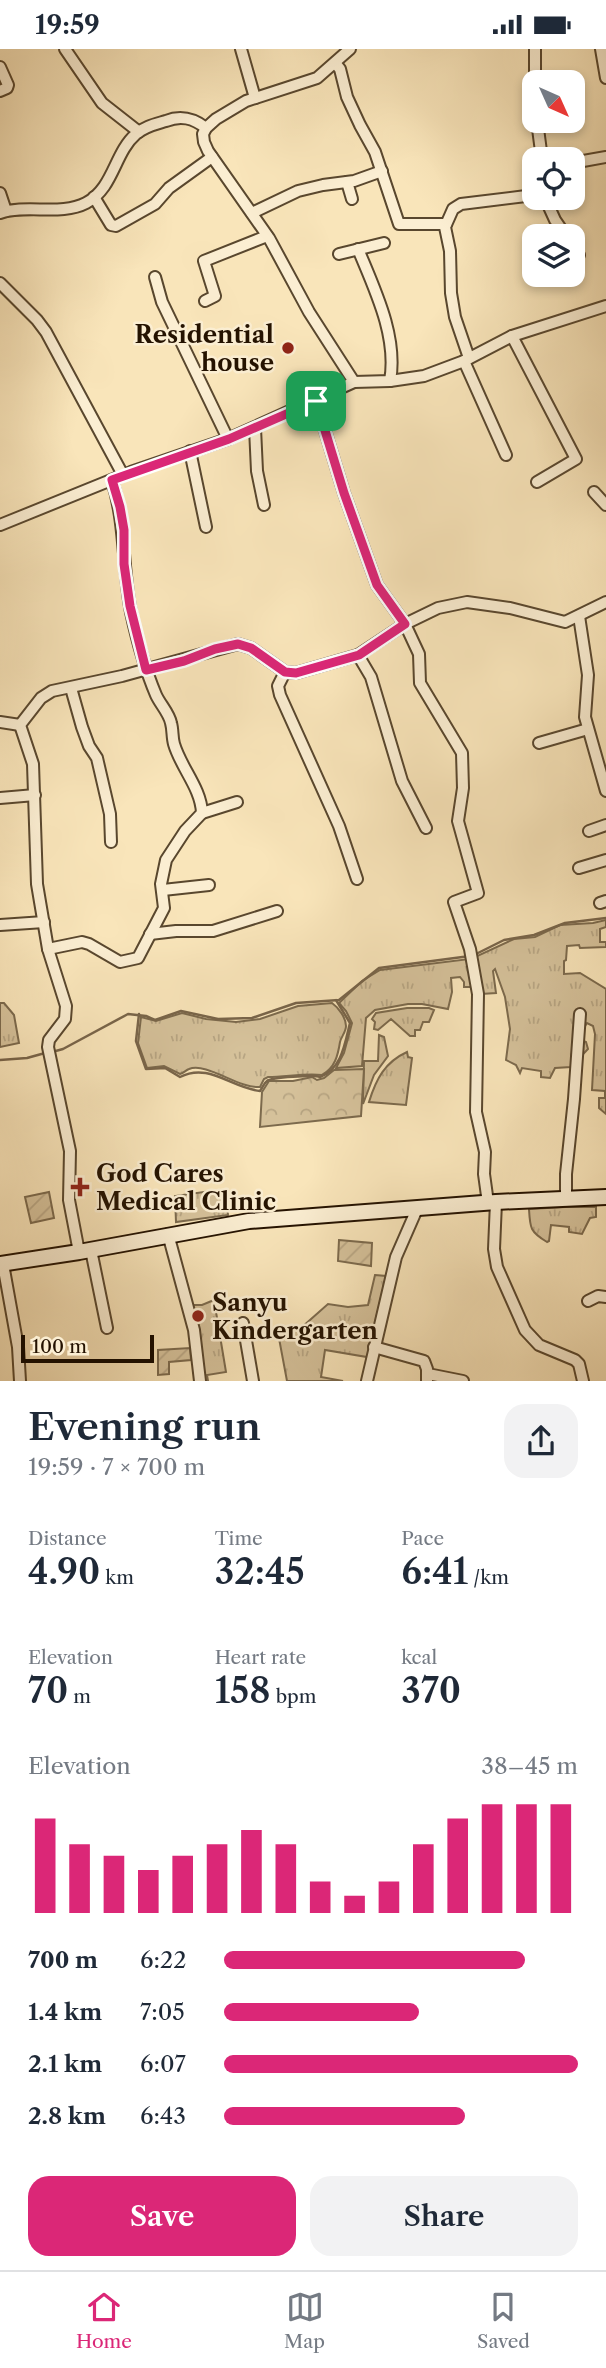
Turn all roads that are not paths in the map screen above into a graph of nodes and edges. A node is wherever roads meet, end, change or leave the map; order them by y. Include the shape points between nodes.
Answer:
1 (65, 49) edge
2 (241, 49) edge
3 (350, 49) edge
4 (535, 49) edge
5 (601, 49) edge
6 (335, 63) junction
7 (0, 67) edge
8 (535, 70) edge
9 (606, 78) edge
10 (0, 92) edge
11 (255, 98) junction
12 (206, 128) junction
13 (139, 132) junction
14 (212, 157) junction
15 (606, 157) edge
16 (585, 161) edge
17 (382, 171) junction
18 (347, 182) junction
19 (0, 193) edge
20 (522, 196) edge
21 (94, 197) junction
22 (352, 199) dead end
23 (3, 212) edge
24 (252, 213) junction
25 (446, 224) junction
26 (267, 236) junction
27 (384, 243) dead end
28 (358, 249) junction
29 (339, 254) dead end
30 (155, 277) dead end
31 (0, 283) edge
32 (205, 301) dead end
33 (606, 306) edge
34 (512, 336) junction
35 (467, 359) junction
36 (390, 381) junction
37 (354, 382) junction
38 (316, 401) junction
39 (255, 428) junction
40 (229, 439) junction
41 (190, 451) junction
42 (506, 456) dead end
43 (123, 475) junction
44 (112, 480) junction
45 (537, 482) dead end
46 (594, 492) dead end
47 (264, 505) dead end
48 (606, 505) edge
49 (0, 525) edge
50 (206, 527) dead end
51 (606, 602) edge
52 (579, 616) junction
53 (405, 624) junction
54 (359, 655) junction
55 (146, 670) junction
56 (285, 672) junction
57 (71, 688) junction
58 (0, 722) edge
59 (20, 725) junction
60 (588, 729) junction
61 (540, 743) dead end
62 (606, 791) edge
63 (35, 795) junction
64 (0, 798) edge
65 (237, 802) dead end
66 (202, 813) junction
67 (606, 825) edge
68 (426, 828) dead end
69 (589, 831) dead end
70 (111, 842) dead end
71 (606, 860) edge
72 (579, 868) dead end
73 (357, 879) dead end
74 (209, 885) dead end
75 (163, 890) junction
76 (277, 911) dead end
77 (44, 922) junction
78 (0, 925) edge
79 (150, 934) junction
80 (48, 949) junction
81 (580, 1014) dead end
82 (606, 1197) edge
83 (566, 1199) junction
84 (492, 1202) junction
85 (416, 1209) junction
86 (168, 1234) junction
87 (85, 1251) junction
88 (1, 1264) edge
89 (606, 1297) edge
90 (588, 1301) dead end
91 (243, 1322) dead end
92 (107, 1328) dead end
93 (374, 1347) junction
94 (428, 1377) edge
95 (20, 1381) edge
96 (200, 1381) edge
97 (253, 1381) edge
98 (368, 1381) edge
99 (463, 1381) edge
100 (583, 1381) edge

1 - 13 street via 102,103
2 - 11 street
3 - 6 street
4 - 8 street
5 - 9 street
6 - 11 street via 310,81
6 - 17 street
7 - 10 street via 8,85
11 - 12 street
12 - 13 street via 191,118 172,118
12 - 14 street via 204,142
13 - 21 street via 126,146 108,183
14 - 21 street via 150,207 116,226 110,225
14 - 24 street
15 - 16 street
17 - 18 street
17 - 25 street via 399,224
18 - 22 street
18 - 24 street via 298,191
19 - 23 street
20 - 25 street via 461,204
21 - 23 street via 75,207
24 - 26 street
25 - 35 street via 455,317
26 - 32 street via 204,261 215,296
26 - 37 street
27 - 28 street
28 - 29 street
28 - 36 street via 382,306 393,364
30 - 40 street via 162,302
31 - 43 street via 46,332
33 - 34 street
34 - 35 street
34 - 45 street via 576,459
35 - 36 street via 424,376
35 - 42 street
36 - 37 street
37 - 38 street
38 - 39 street
38 - 53 street via 377,585
39 - 40 street
39 - 47 street
40 - 41 street
41 - 43 street
41 - 50 street
43 - 44 street
44 - 49 street
44 - 55 street via 122,518 130,606
46 - 48 street
51 - 52 street
52 - 53 street via 557,622 467,602 438,608
52 - 60 street via 587,665
53 - 54 street
53 - 84 street via 419,654 420,683 461,753 463,788 458,821 478,893 454,902 471,955 478,1005 476,1112
54 - 56 street
54 - 68 street via 371,677 402,781
55 - 56 street via 238,644
55 - 57 street
55 - 66 street via 171,720 175,747
56 - 73 street via 278,686 280,695 339,826
57 - 59 street via 41,698
57 - 70 street via 97,758 110,814
58 - 59 street
59 - 63 street via 33,764
60 - 61 street
60 - 62 street
63 - 64 street
63 - 77 street via 37,884
65 - 66 street
66 - 75 street via 166,860
67 - 69 street
71 - 72 street
74 - 75 street
75 - 79 street via 164,908
76 - 79 street via 220,930
77 - 78 street
77 - 80 street
79 - 80 street via 140,956 129,962 120,962 82,942
80 - 87 street via 66,1006 65,1019 49,1040 49,1051 70,1151 69,1200
81 - 83 street
82 - 83 main road
83 - 84 main road
84 - 85 main road
84 - 100 street via 495,1259 520,1319 539,1345 579,1364
85 - 86 main road via 249,1220
85 - 93 street via 396,1257
86 - 87 main road
86 - 96 street via 194,1330
87 - 88 main road
87 - 92 street
88 - 95 street via 19,1347
89 - 90 street
91 - 97 street
93 - 94 street via 420,1359
93 - 98 street
94 - 99 street

